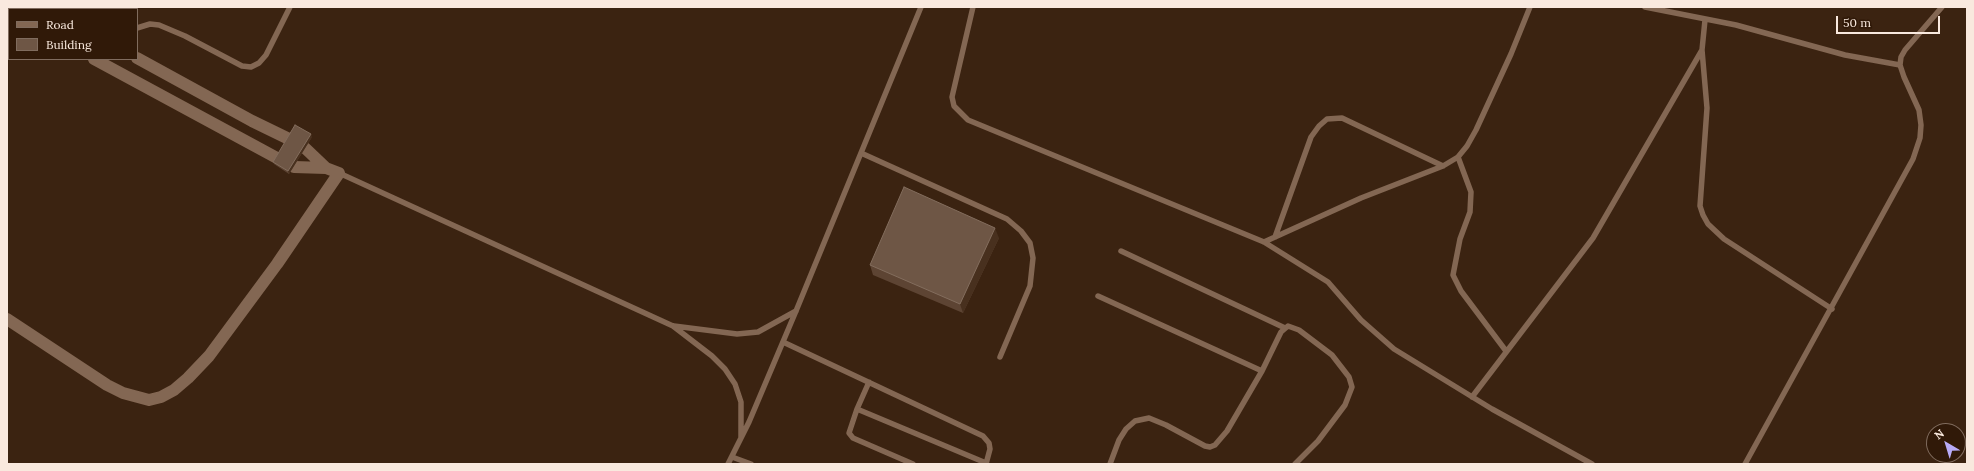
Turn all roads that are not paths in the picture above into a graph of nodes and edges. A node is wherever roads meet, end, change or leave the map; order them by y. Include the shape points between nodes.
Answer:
1 (290, 7) edge
2 (921, 7) edge
3 (973, 7) edge
4 (1530, 7) edge
5 (1645, 7) edge
6 (1942, 7) edge
7 (1705, 20) junction
8 (138, 28) edge
9 (1702, 50) junction
10 (138, 59) edge
11 (96, 60) edge
12 (1900, 65) junction
13 (231, 110) junction
14 (222, 128) junction
15 (289, 138) edge
16 (305, 148) edge
17 (861, 153) junction
18 (1458, 157) junction
19 (277, 158) edge
20 (1443, 166) junction
21 (294, 167) edge
22 (326, 168) junction
23 (339, 174) junction
24 (1275, 237) junction
25 (1264, 242) junction
26 (1121, 251) dead end
27 (1098, 296) dead end
28 (1832, 309) junction
29 (796, 311) junction
30 (7, 319) edge
31 (673, 326) junction
32 (1285, 328) junction
33 (783, 342) junction
34 (1506, 351) junction
35 (1000, 357) dead end
36 (1262, 371) junction
37 (869, 382) junction
38 (1472, 397) junction
39 (857, 409) junction
40 (741, 437) junction
41 (732, 457) junction
42 (986, 463) edge
43 (728, 464) edge
44 (750, 464) edge
45 (913, 464) edge
46 (1110, 464) edge
47 (1295, 464) edge
48 (1592, 464) edge
49 (1745, 464) edge

1 - 8 lane via 266,55 260,63 251,67 242,66 159,25 150,24
2 - 17 lane
3 - 25 lane via 952,97 959,114 968,120
4 - 18 lane via 1479,123
5 - 7 lane
6 - 12 lane via 1905,50
7 - 9 lane
7 - 12 lane via 1736,25 1845,55
9 - 28 lane via 1707,108 1700,206 1703,215 1708,224 1724,239
9 - 34 lane via 1592,238
10 - 13 street
11 - 14 street
12 - 28 lane via 1919,110 1920,138 1913,160
13 - 14 street
13 - 15 street
14 - 19 street
16 - 22 street
17 - 29 lane
17 - 35 lane via 1007,219 1030,243 1033,258 1030,286
18 - 20 lane
18 - 34 lane via 1471,192 1471,205 1460,239 1453,275 1461,291
20 - 24 lane via 1361,198
20 - 24 lane via 1342,118 1327,119 1318,126 1311,137
21 - 22 street
22 - 23 street
23 - 30 street via 209,356 174,390 160,397 149,400 136,398 107,385
23 - 31 lane
24 - 25 lane
25 - 38 lane via 1328,282 1361,320 1394,349
26 - 32 lane
27 - 36 lane
28 - 49 lane
29 - 31 lane via 758,332 737,334
29 - 33 lane
31 - 40 lane via 712,356 735,384 741,402
32 - 36 lane
32 - 47 lane via 1300,330 1332,355 1349,377 1352,387 1345,405 1318,441
33 - 37 lane
33 - 40 lane
34 - 38 lane
36 - 46 lane via 1227,431 1215,445 1205,446 1148,418 1135,421 1126,429
37 - 39 lane
37 - 42 lane via 983,436 990,449
38 - 48 lane
39 - 42 lane
39 - 45 lane via 849,434 853,438
40 - 41 lane
41 - 43 lane
41 - 44 lane

